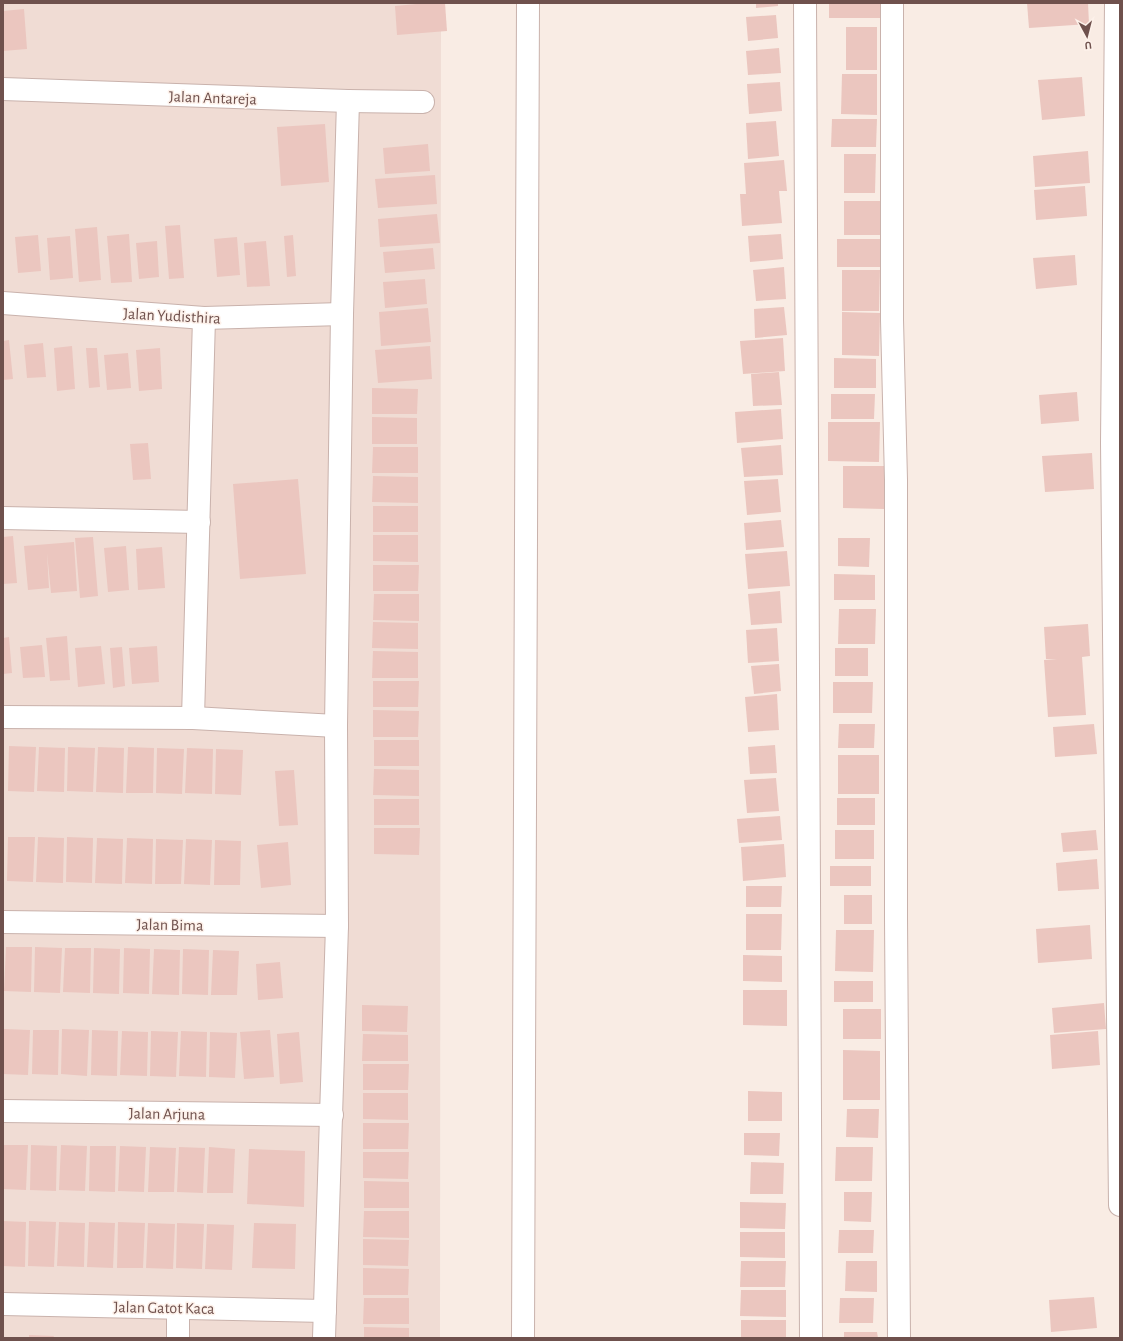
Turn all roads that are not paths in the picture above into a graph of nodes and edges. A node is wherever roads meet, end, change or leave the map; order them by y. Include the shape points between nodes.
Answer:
1 (528, 3) edge
2 (805, 3) edge
3 (892, 3) edge
4 (1116, 3) edge
5 (3, 89) edge
6 (348, 101) junction
7 (423, 102) dead end
8 (3, 303) edge
9 (342, 314) junction
10 (204, 318) junction
11 (3, 518) edge
12 (199, 522) junction
13 (3, 717) edge
14 (193, 718) junction
15 (336, 726) junction
16 (3, 922) edge
17 (337, 926) junction
18 (1119, 1083) edge
19 (3, 1111) edge
20 (332, 1115) junction
21 (1120, 1205) edge
22 (3, 1304) edge
23 (178, 1308) junction
24 (325, 1311) junction
25 (178, 1338) edge
26 (324, 1338) edge
27 (523, 1338) edge
28 (811, 1338) edge
29 (899, 1338) edge

1 - 27 street
2 - 28 street
3 - 29 street
4 - 18 street via 1112,451
5 - 6 street, Jalan Antareja
6 - 7 street, Jalan Antareja
6 - 9 street
8 - 10 street, Jalan Yudisthira
9 - 10 street, Jalan Yudisthira
9 - 15 street
10 - 12 street
11 - 12 street
12 - 14 street
13 - 14 street
14 - 15 street
15 - 17 street
16 - 17 street, Jalan Bima
17 - 20 street
18 - 21 street
19 - 20 street, Jalan Arjuna
20 - 24 street
22 - 23 street, Jalan Gatot Kaca
23 - 24 street, Jalan Gatot Kaca
23 - 25 street
24 - 26 street

